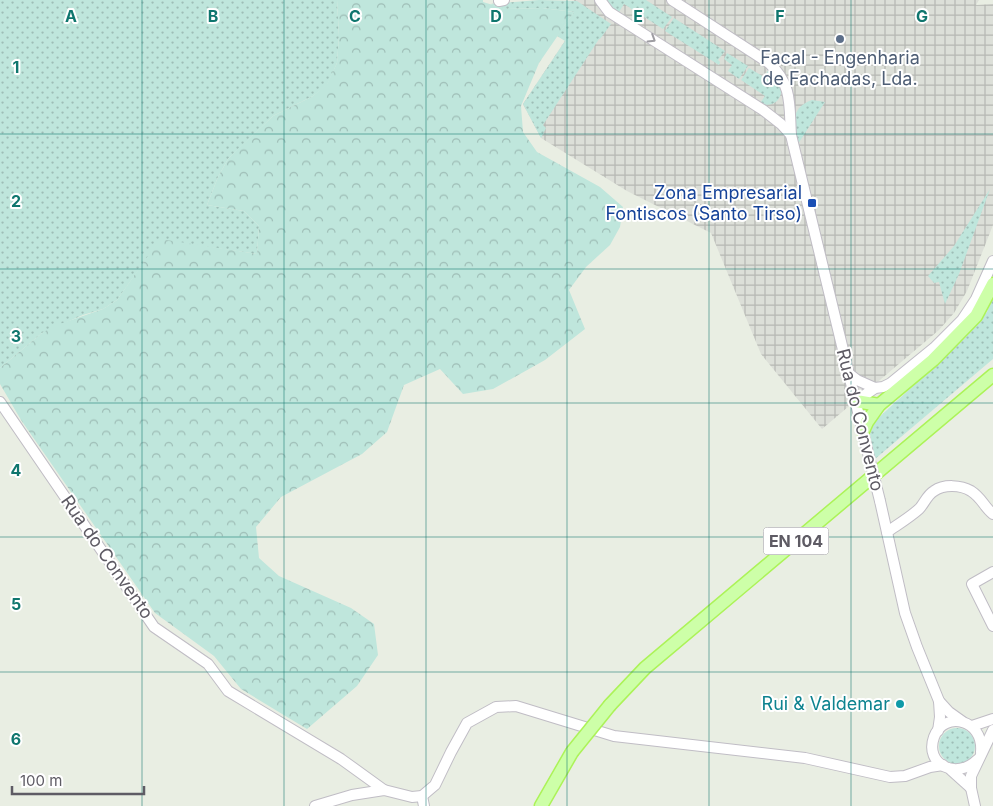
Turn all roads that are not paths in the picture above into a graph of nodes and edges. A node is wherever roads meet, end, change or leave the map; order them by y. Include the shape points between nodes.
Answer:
1 (504, 0) edge
2 (600, 0) edge
3 (672, 0) edge
4 (499, 1) edge
5 (791, 135) junction
6 (993, 261) edge
7 (993, 284) edge
8 (848, 373) junction
9 (990, 377) edge
10 (875, 388) junction
11 (856, 401) junction
12 (0, 402) edge
13 (879, 405) junction
14 (863, 431) junction
15 (993, 514) edge
16 (887, 532) junction
17 (993, 572) edge
18 (993, 626) edge
19 (939, 701) junction
20 (993, 719) edge
21 (968, 724) junction
22 (993, 730) edge
23 (938, 731) junction
24 (933, 749) junction
25 (979, 756) junction
26 (947, 767) junction
27 (918, 771) junction
28 (970, 788) junction
29 (384, 790) junction
30 (423, 801) edge
31 (315, 806) edge
32 (541, 806) edge
33 (976, 806) edge

1 - 4 street
2 -> 5 street via 609,12 763,110
3 - 5 street, Rua do Convento via 777,71 786,83
5 - 8 street, Rua do Convento
6 - 10 street via 976,299 962,320 891,383
7 - 13 main road via 976,316 933,360
8 - 10 street
8 - 11 street, Rua do Convento
9 - 32 main road, EN 104, bridge via 645,668 572,752
10 - 11 street
11 - 13 main road
11 - 14 street, Rua do Convento
12 - 29 street, Rua do Convento via 154,626 208,664 228,691 341,759
13 - 14 main road
14 - 16 street, Rua do Convento, bridge
15 - 16 street via 981,498 969,490 943,487 932,491 919,509
16 - 19 street, Rua do Convento via 906,613
17 - 18 street via 972,584
19 - 21 street, Rua do Convento
19 - 23 street, Rua do Convento
20 - 21 street
21 - 23 street via 949,722
21 - 25 street via 980,738
22 - 25 street
23 - 24 street via 934,736
24 - 26 street
24 - 27 street
25 - 26 street via 966,769
25 - 28 street
26 - 27 street
26 - 28 street
27 - 30 street via 890,777 805,758 614,736 516,706 496,707 468,723
28 - 33 street
29 - 30 street
29 - 31 street

